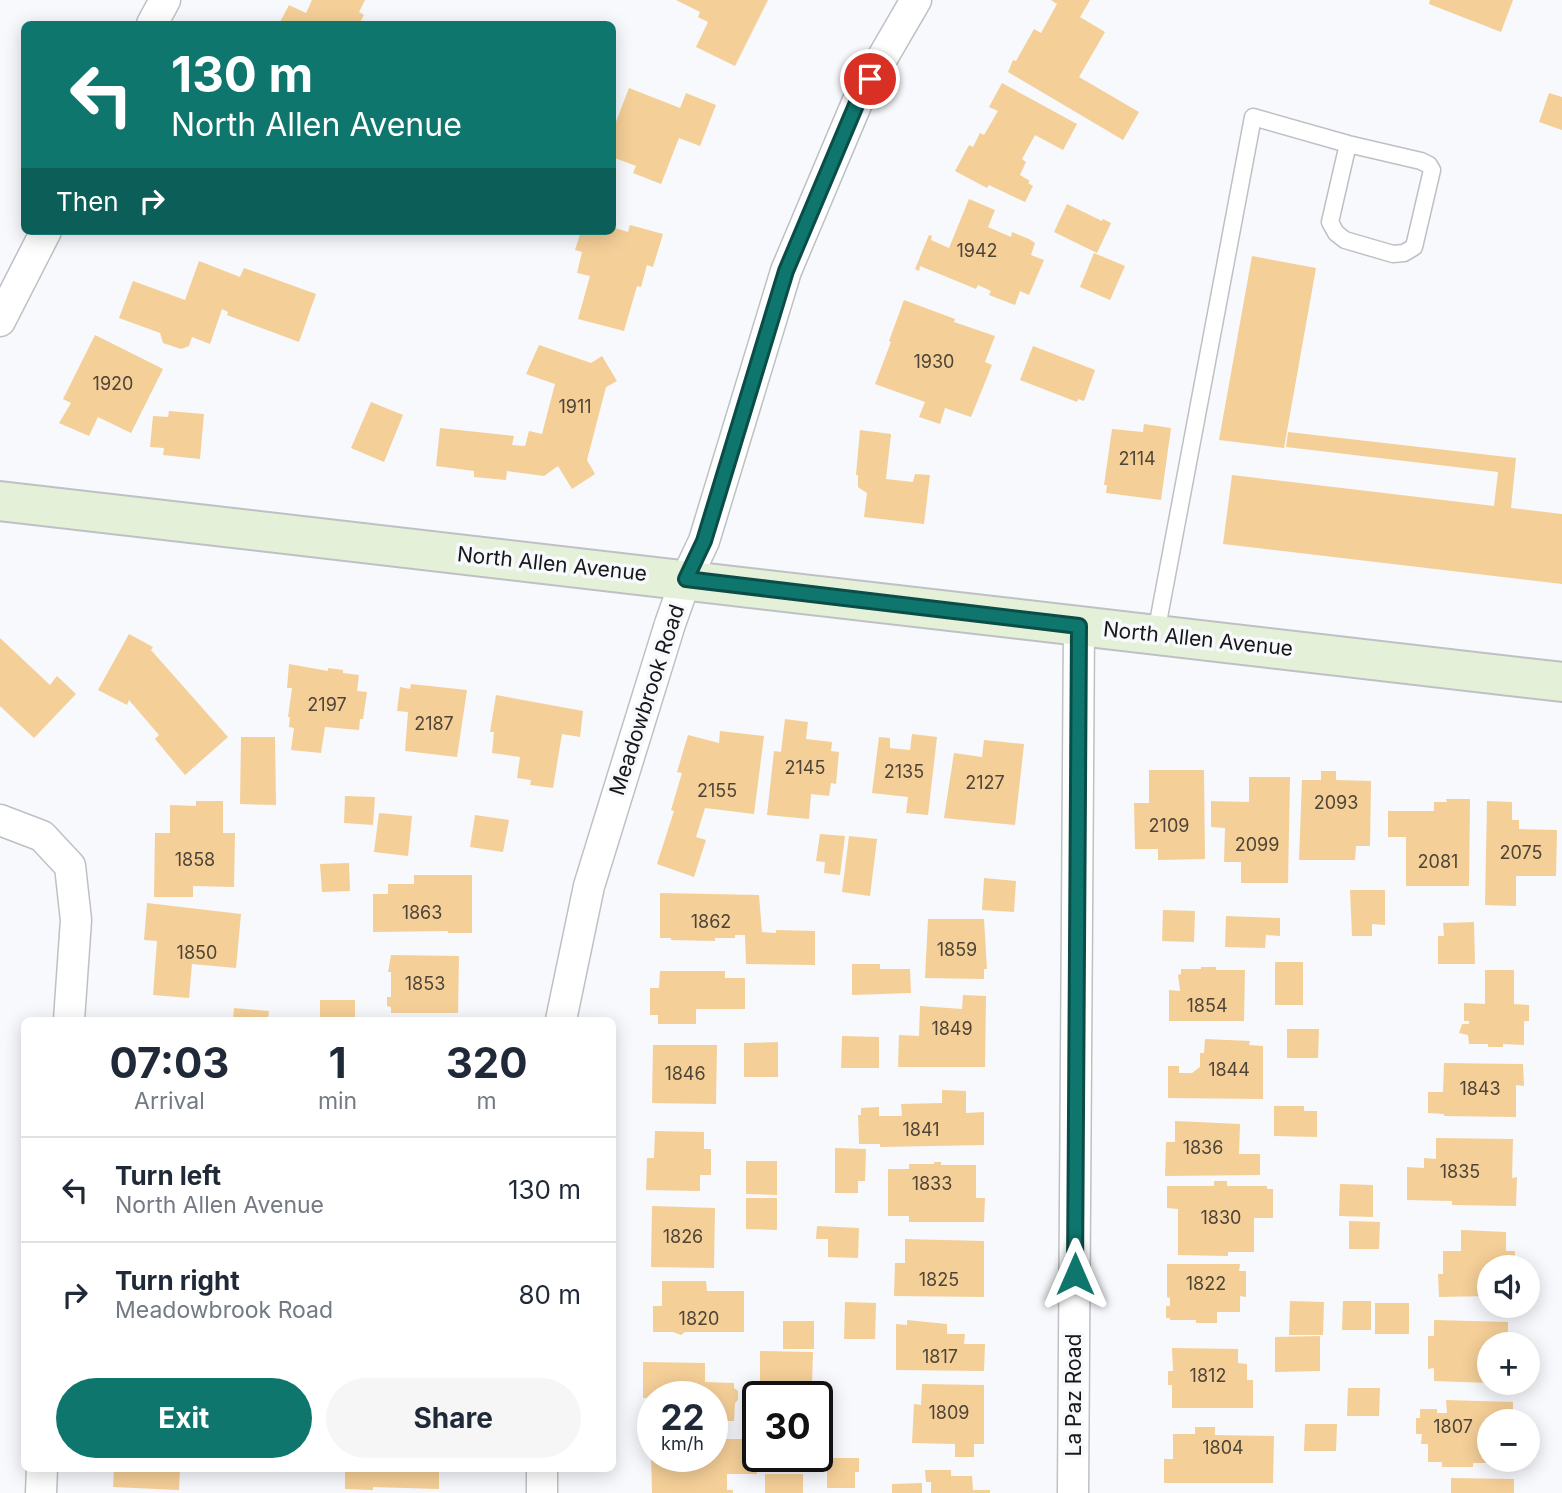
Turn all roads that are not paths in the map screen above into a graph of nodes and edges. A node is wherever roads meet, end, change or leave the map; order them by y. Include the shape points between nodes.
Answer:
1 (165, 0) edge
2 (916, 0) edge
3 (154, 21) edge
4 (1348, 144) junction
5 (44, 235) edge
6 (0, 321) edge
7 (0, 501) edge
8 (686, 579) junction
9 (1079, 626) junction
10 (1156, 634) junction
11 (1562, 682) edge
12 (0, 820) edge
13 (69, 1017) edge
14 (562, 1017) edge
15 (42, 1472) edge
16 (542, 1472) edge
17 (41, 1493) edge
18 (542, 1493) edge
19 (1073, 1493) edge

1 - 3 street
2 - 8 street, Meadowbrook Road via 859,98 786,271 704,541
4 - 4 lane via 1421,161 1432,170 1414,247 1404,253 1345,240 1330,222
4 - 10 lane via 1253,117
5 - 6 street
7 - 8 street, North Allen Avenue
8 - 9 street, North Allen Avenue
8 - 14 street, Meadowbrook Road via 589,886
9 - 10 street, North Allen Avenue
9 - 19 street, La Paz Road
10 - 11 street, North Allen Avenue
12 - 13 street via 42,836 70,866 75,920
15 - 17 street
16 - 18 street

